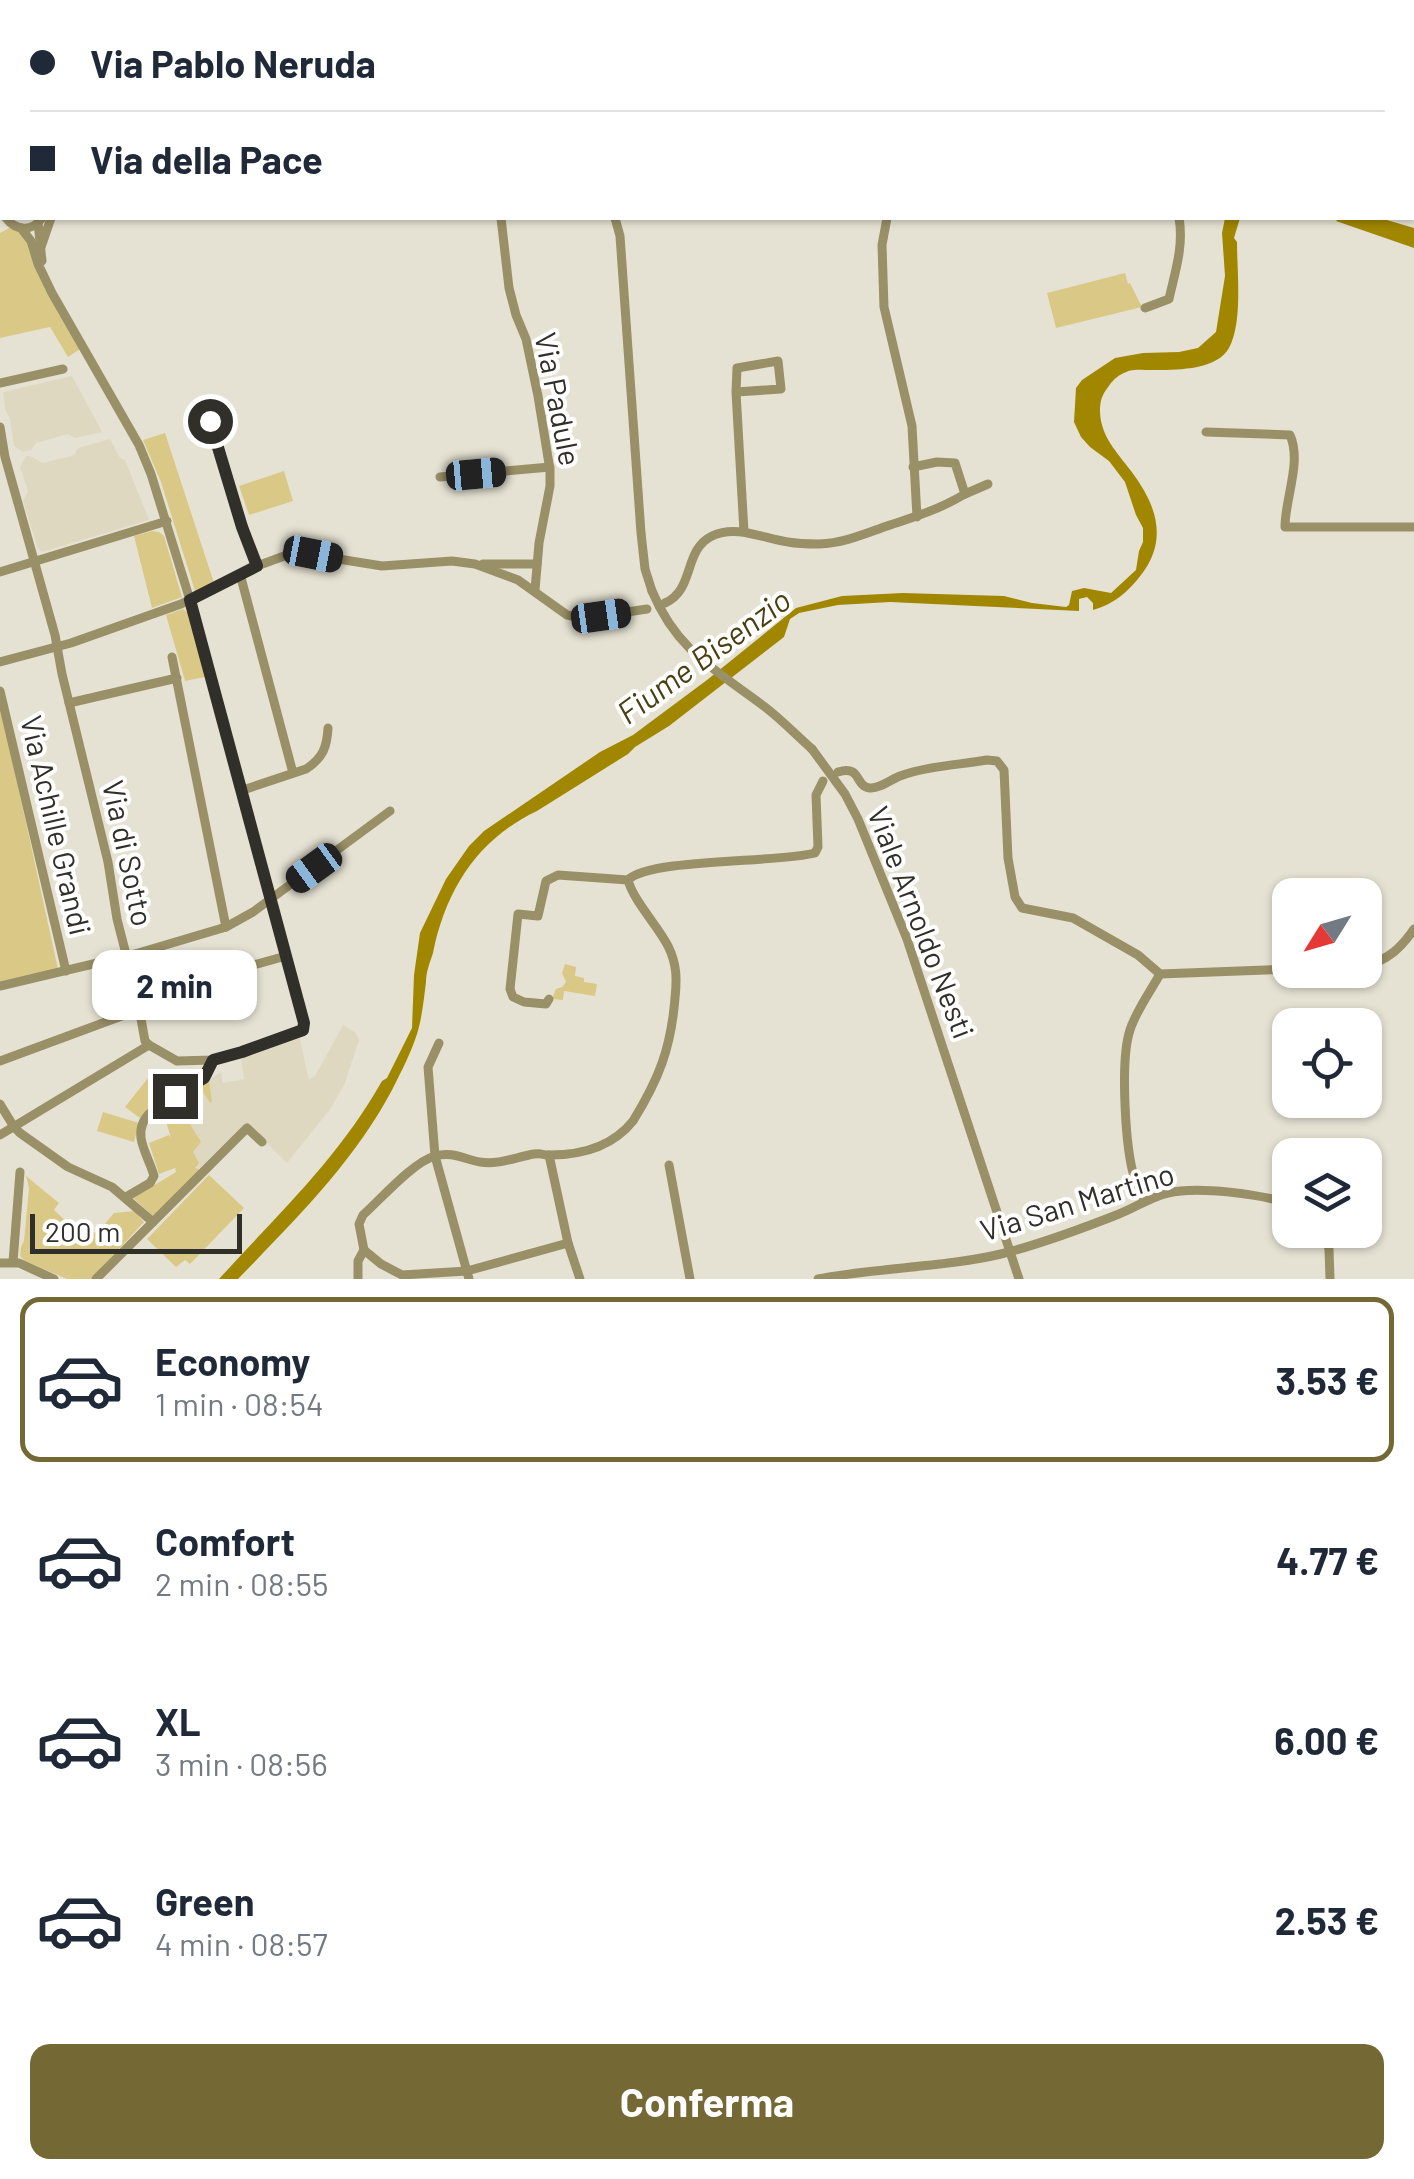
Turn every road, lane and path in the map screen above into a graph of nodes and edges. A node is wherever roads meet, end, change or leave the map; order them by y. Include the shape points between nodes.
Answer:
1 (40, 220) edge
2 (50, 220) edge
3 (501, 220) edge
4 (616, 220) edge
5 (624, 220) edge
6 (887, 220) edge
7 (1178, 220) edge
8 (11, 226) edge
9 (620, 236) junction
10 (40, 250) junction
11 (42, 268) junction
12 (1145, 308) dead end
13 (62, 370) dead end
14 (0, 383) edge
15 (736, 392) junction
16 (210, 421) dead end
17 (0, 427) edge
18 (1206, 432) dead end
19 (3, 458) edge
20 (550, 467) junction
21 (913, 467) junction
22 (440, 477) dead end
23 (988, 484) dead end
24 (966, 494) junction
25 (917, 517) junction
26 (167, 521) junction
27 (1414, 527) edge
28 (744, 532) junction
29 (35, 561) junction
30 (475, 564) junction
31 (537, 564) junction
32 (257, 566) junction
33 (0, 572) edge
34 (240, 574) junction
35 (534, 590) junction
36 (190, 600) junction
37 (665, 602) dead end
38 (647, 609) dead end
39 (71, 643) junction
40 (58, 646) junction
41 (172, 657) dead end
42 (0, 662) edge
43 (61, 670) junction
44 (177, 678) junction
45 (0, 691) edge
46 (70, 703) junction
47 (328, 728) dead end
48 (838, 772) dead end
49 (293, 773) junction
50 (823, 781) dead end
51 (243, 790) junction
52 (390, 812) dead end
53 (628, 880) junction
54 (270, 900) junction
55 (226, 927) junction
56 (1414, 929) edge
57 (286, 956) junction
58 (126, 957) junction
59 (1382, 960) edge
60 (1272, 971) edge
61 (66, 972) junction
62 (1160, 974) junction
63 (0, 986) edge
64 (138, 997) junction
65 (549, 999) dead end
66 (138, 1010) junction
67 (439, 1043) dead end
68 (149, 1046) junction
69 (213, 1060) junction
70 (0, 1061) edge
71 (0, 1104) edge
72 (14, 1127) junction
73 (0, 1135) edge
74 (262, 1142) dead end
75 (549, 1155) junction
76 (435, 1156) junction
77 (670, 1165) dead end
78 (20, 1172) dead end
79 (126, 1197) junction
80 (1272, 1199) edge
81 (1145, 1201) junction
82 (153, 1222) junction
83 (568, 1243) junction
84 (1329, 1248) edge
85 (364, 1250) junction
86 (1010, 1251) junction
87 (14, 1262) junction
88 (0, 1263) edge
89 (468, 1275) edge
90 (54, 1279) edge
91 (96, 1279) edge
92 (358, 1279) edge
93 (580, 1279) edge
94 (690, 1279) edge
95 (818, 1279) edge
96 (1019, 1279) edge
97 (1330, 1279) edge

1 - 8 street via 30,228
1 - 10 street
2 - 10 street
3 - 20 street, Via Padule via 512,304 526,339
4 - 9 street, Viale Arnoldo Nesti
5 - 9 street, Viale Arnoldo Nesti
6 - 21 street via 884,307 912,426
7 - 12 street via 1182,235 1169,299
8 - 11 street via 29,236
9 - 86 street, Viale Arnoldo Nesti, bridge via 641,533 652,591 688,650 777,716 845,794 907,939
10 - 11 street
11 - 26 street via 139,444
13 - 14 street
15 - 15 street via 738,368 778,362 781,388
15 - 28 street
16 - 32 street
17 - 19 street, Via di Sotto
18 - 27 street via 1290,434 1294,450 1284,527
19 - 29 street, Via di Sotto
20 - 22 street
20 - 31 street, Via Padule
21 - 24 street via 955,463
21 - 25 street
23 - 24 street
24 - 25 street
25 - 28 street via 837,543 785,542
26 - 29 street
26 - 36 street
28 - 37 street via 708,539 692,557 681,592
29 - 33 street
29 - 40 street, Via di Sotto
30 - 31 street
30 - 32 street via 382,566 295,552
30 - 35 street
31 - 35 street, Via Padule
32 - 34 street
34 - 36 street
34 - 49 street
35 - 38 street via 578,618
36 - 39 street
36 - 51 street
39 - 40 street
39 - 43 street
40 - 42 street
40 - 43 street, Via di Sotto
41 - 44 street
43 - 46 street, Via di Sotto
44 - 46 street
44 - 55 street
45 - 61 street, Via Achille Grandi
46 - 58 street, Via di Sotto
47 - 49 street via 321,757
48 - 62 street via 852,771 869,788 913,772 998,761 1017,902 1074,918
49 - 51 street
50 - 53 street via 816,795 813,854 682,866
51 - 54 street
52 - 54 street
53 - 65 street via 558,875 546,882 538,916 518,914 510,990 524,1002
53 - 75 street via 675,964 668,1051 625,1130 592,1149
54 - 55 street
54 - 57 street
55 - 58 street
56 - 59 street
57 - 64 street
57 - 69 street via 303,1030
58 - 61 street
58 - 64 street, Via di Sotto
60 - 62 street
61 - 63 street
62 - 81 street via 1128,1041 1129,1144
64 - 66 street, Via di Sotto
66 - 68 street, Via di Sotto
66 - 70 street
67 - 76 street via 428,1067
68 - 69 street via 177,1061
68 - 72 street
69 - 79 street via 204,1078 162,1102 144,1125 141,1138 154,1176
71 - 72 street
72 - 73 street
72 - 79 street via 68,1167
74 - 82 street via 247,1128
75 - 76 street via 499,1162
75 - 83 street
76 - 85 street via 363,1214
76 - 89 street
77 - 94 street
78 - 87 street
79 - 82 street
80 - 81 street, Via San Martino via 1189,1191
81 - 86 street, Via San Martino
82 - 91 street
83 - 89 street
83 - 93 street
84 - 97 street
85 - 89 street via 402,1275
85 - 92 street
86 - 95 street, Via San Martino
86 - 96 street, Viale Arnoldo Nesti
87 - 88 street
87 - 90 street

